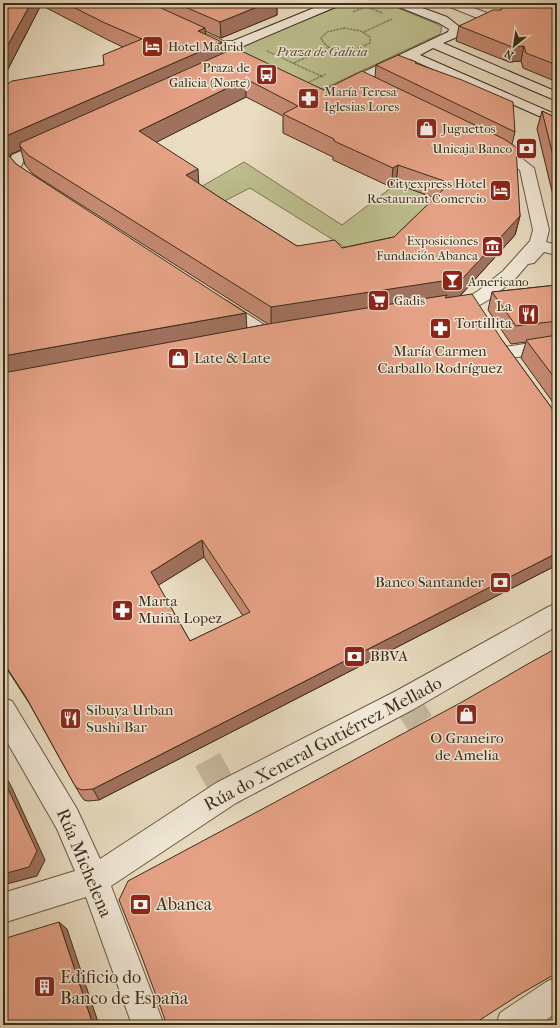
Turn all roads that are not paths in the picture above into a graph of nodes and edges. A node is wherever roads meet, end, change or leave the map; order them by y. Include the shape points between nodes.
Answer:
1 (335, 3) edge
2 (398, 3) edge
3 (449, 3) edge
4 (494, 20) edge
5 (181, 27) edge
6 (236, 44) junction
7 (434, 44) junction
8 (411, 55) junction
9 (265, 71) edge
10 (330, 84) road end
11 (530, 86) junction
12 (506, 97) junction
13 (557, 97) edge
14 (557, 120) edge
15 (59, 139) edge
16 (477, 139) edge
17 (9, 168) edge
18 (27, 178) edge
19 (538, 242) junction
20 (557, 246) edge
21 (557, 250) edge
22 (208, 296) edge
23 (498, 302) edge
24 (432, 308) edge
25 (246, 339) edge
26 (557, 345) edge
27 (518, 371) edge
28 (557, 614) edge
29 (3, 710) edge
30 (94, 880) junction
31 (3, 908) edge
32 (557, 993) edge
33 (148, 1025) edge
34 (512, 1025) edge

1 - 6 street via 305,11
2 - 7 street via 443,20 455,28 453,34
3 - 4 street
5 - 6 street via 221,45
6 - 9 street via 232,50 234,60
7 - 8 street
7 - 11 street
8 - 10 street via 364,83 344,87
8 - 12 street
11 - 12 street via 514,89
11 - 13 street
12 - 14 street
15 - 17 street via 17,158
16 - 19 street via 527,168 541,230
17 - 18 street
19 - 20 street
19 - 24 street via 509,275 484,295 476,308
21 - 23 street via 540,246 504,286 484,303
22 - 25 street via 276,334
26 - 27 street via 501,347
28 - 30 street, Rúa do Xeneral Gutiérrez Mellado via 406,700 226,793
29 - 30 street, Rúa Michelena via 67,819
30 - 31 street, Rúa do Xeneral Gutiérrez Mellado
30 - 33 street, Rúa Michelena
32 - 34 street

